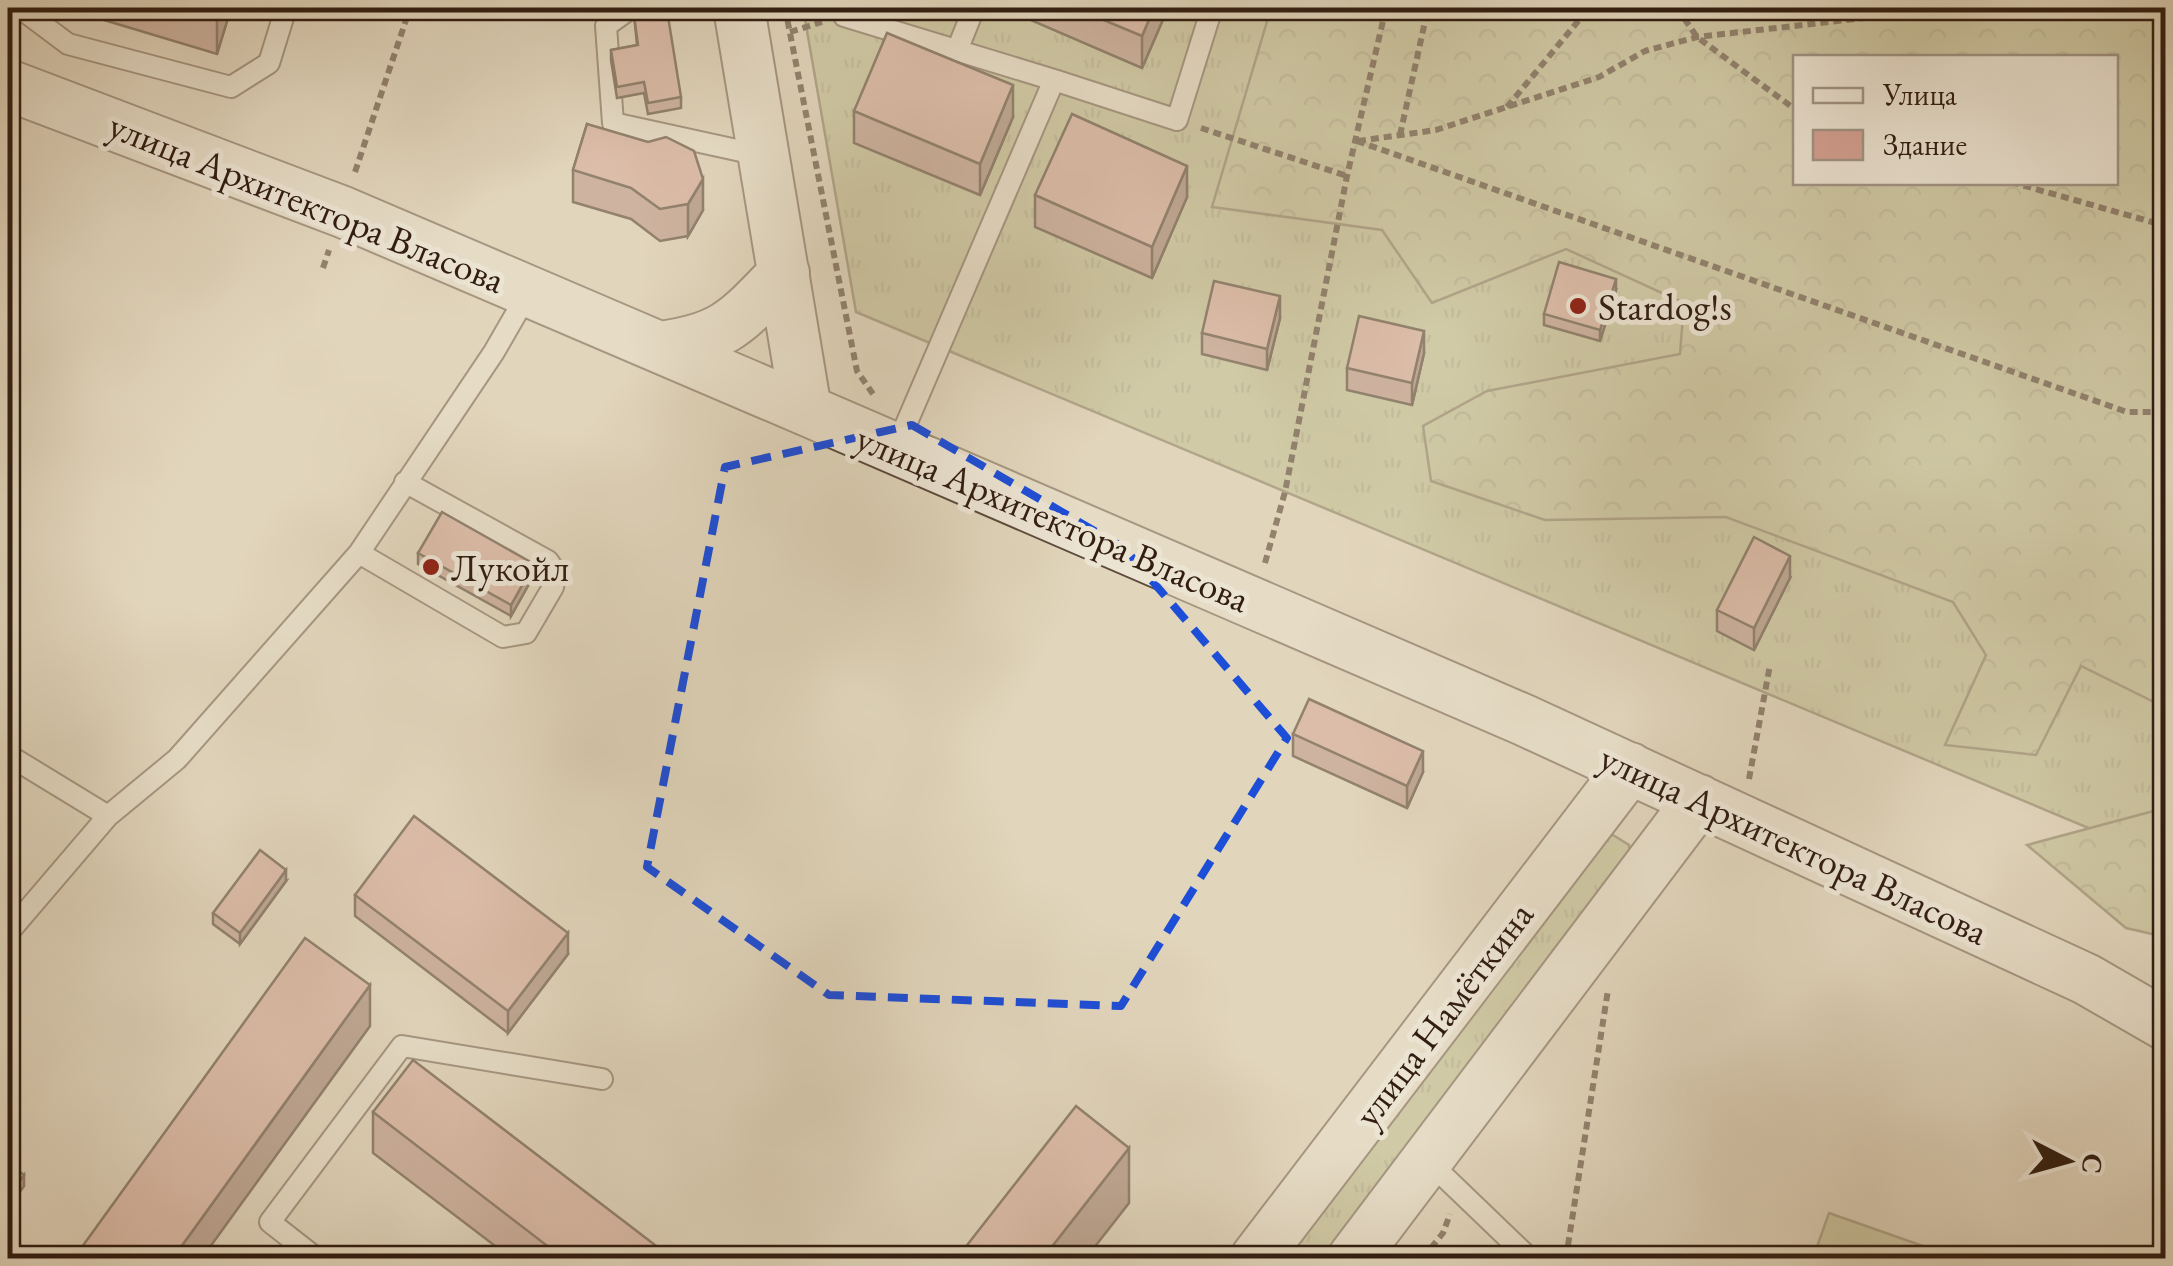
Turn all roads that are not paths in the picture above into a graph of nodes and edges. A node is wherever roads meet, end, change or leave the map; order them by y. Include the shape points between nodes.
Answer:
1 (20, 8) edge
2 (286, 8) edge
3 (631, 8) edge
4 (739, 8) edge
5 (974, 8) edge
6 (1212, 8) edge
7 (844, 16) dead end
8 (958, 48) junction
9 (1054, 80) junction
10 (8, 84) edge
11 (764, 156) junction
12 (784, 273) junction
13 (529, 291) junction
14 (660, 347) junction
15 (806, 410) junction
16 (894, 452) junction
17 (404, 482) junction
18 (359, 553) junction
19 (8, 755) edge
20 (1630, 768) junction
21 (1699, 800) junction
22 (108, 816) junction
23 (8, 934) edge
24 (2086, 979) junction
25 (2166, 1004) edge
26 (2166, 1026) edge
27 (602, 1078) dead end
28 (1428, 1161) junction
29 (1519, 1255) edge
30 (316, 1258) edge
31 (1256, 1258) edge
32 (1353, 1258) edge

1 - 2 lane via 68,44 231,87 269,63
3 - 11 lane via 606,26 613,123
4 - 11 street
5 - 8 lane
6 - 9 lane via 1176,120
7 - 8 lane
8 - 9 lane
9 - 16 lane
10 - 13 street, улица Архитектора Власова via 344,212
11 - 12 street
12 - 14 street via 736,323 703,341
12 - 15 street
13 - 14 street, улица Архитектора Власова
13 - 17 lane
14 - 15 street, улица Архитектора Власова
15 - 16 street, улица Архитектора Власова
16 - 20 street, улица Архитектора Власова
17 - 18 lane
17 - 18 lane via 548,561 556,573 553,588 526,633 503,637
18 - 22 lane via 177,759
19 - 22 lane
20 - 21 street, улица Архитектора Власова
20 - 31 street, улица Намёткина
21 - 24 street, улица Архитектора Власова
21 - 28 street, улица Намёткина
22 - 23 lane
24 - 25 street
24 - 26 street
27 - 30 lane via 402,1046 270,1222
28 - 29 lane
28 - 32 street, улица Намёткина

